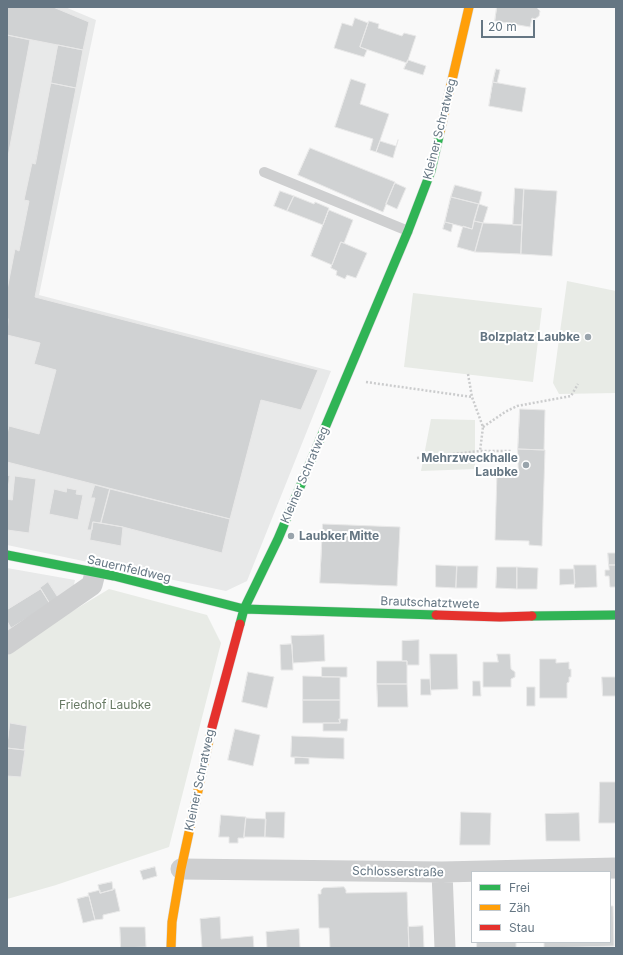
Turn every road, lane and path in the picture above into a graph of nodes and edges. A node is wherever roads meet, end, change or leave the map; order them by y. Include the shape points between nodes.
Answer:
1 (466, 8) edge
2 (264, 172) dead end
3 (408, 231) junction
4 (468, 374) dead end
5 (345, 379) junction
6 (578, 384) dead end
7 (472, 397) junction
8 (483, 427) junction
9 (480, 451) junction
10 (512, 452) dead end
11 (417, 458) dead end
12 (7, 555) edge
13 (95, 573) junction
14 (244, 609) junction
15 (616, 615) edge
16 (7, 644) edge
17 (616, 868) edge
18 (181, 869) junction
19 (471, 871) edge
20 (486, 871) edge
21 (442, 872) junction
22 (171, 948) edge
23 (445, 948) edge

1 - 3 street, Kleiner Schratweg via 431,170
2 - 3 lane
3 - 5 street, Kleiner Schratweg
4 - 7 path
5 - 7 path
5 - 14 street, Kleiner Schratweg via 278,539
6 - 8 path via 571,396 517,406
7 - 8 path
8 - 9 path
9 - 10 path
9 - 11 path
12 - 13 street, Sauernfeldweg
13 - 14 street, Sauernfeldweg
13 - 16 street via 92,586
14 - 15 street, Brautschatztwete via 500,617
14 - 18 street, Kleiner Schratweg via 214,715
17 - 20 street, Schlosserstraße
18 - 21 street, Schlosserstraße
18 - 22 street, Kleiner Schratweg via 172,922
19 - 21 street, Schlosserstraße
21 - 23 street

